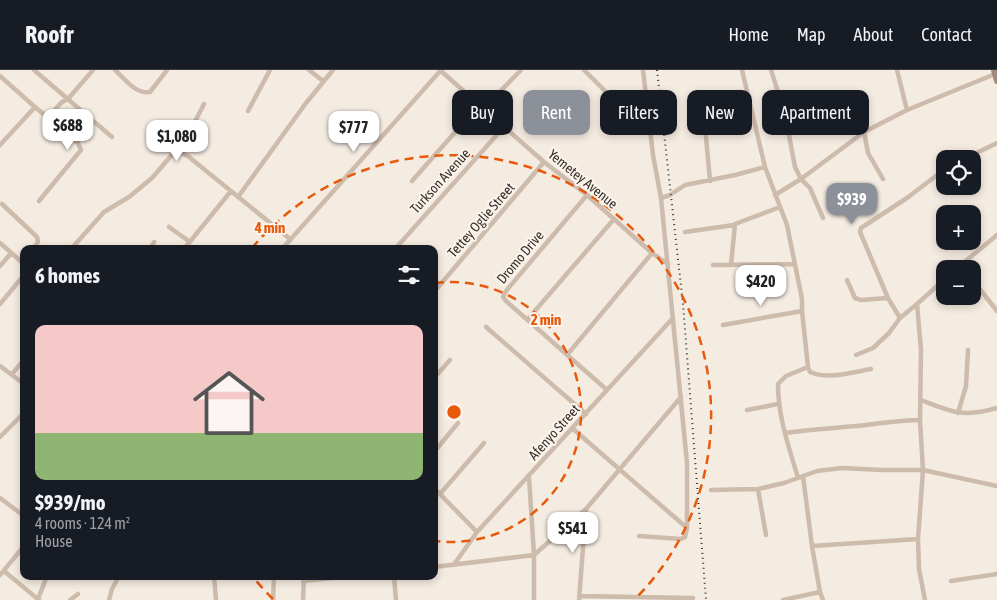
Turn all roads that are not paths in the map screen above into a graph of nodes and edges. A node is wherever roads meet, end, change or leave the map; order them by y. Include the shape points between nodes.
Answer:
1 (34, 70) edge
2 (93, 70) edge
3 (115, 70) edge
4 (168, 70) edge
5 (270, 70) edge
6 (309, 70) edge
7 (333, 70) edge
8 (440, 70) edge
9 (522, 70) edge
10 (584, 70) edge
11 (643, 70) edge
12 (742, 70) edge
13 (772, 70) edge
14 (897, 70) edge
15 (995, 75) edge
16 (0, 76) edge
17 (323, 81) junction
18 (462, 90) edge
19 (500, 90) edge
20 (604, 90) edge
21 (68, 99) junction
22 (204, 104) dead end
23 (35, 106) junction
24 (907, 110) junction
25 (248, 111) dead end
26 (48, 117) junction
27 (869, 129) edge
28 (455, 135) edge
29 (497, 135) edge
30 (511, 135) edge
31 (706, 135) edge
32 (860, 135) edge
33 (865, 135) edge
34 (112, 138) dead end
35 (997, 143) edge
36 (0, 145) edge
37 (176, 150) junction
38 (981, 151) edge
39 (544, 162) junction
40 (765, 167) junction
41 (936, 176) edge
42 (801, 179) junction
43 (883, 179) dead end
44 (710, 181) junction
45 (412, 182) dead end
46 (231, 191) junction
47 (587, 195) junction
48 (775, 195) junction
49 (238, 197) junction
50 (661, 198) junction
51 (39, 200) dead end
52 (2, 204) dead end
53 (780, 207) junction
54 (823, 218) dead end
55 (614, 219) junction
56 (734, 225) junction
57 (169, 227) dead end
58 (686, 232) dead end
59 (997, 235) edge
60 (290, 239) junction
61 (154, 242) dead end
62 (190, 242) junction
63 (0, 243) edge
64 (36, 245) edge
65 (75, 245) edge
66 (152, 245) edge
67 (187, 245) edge
68 (285, 245) edge
69 (399, 245) edge
70 (11, 253) junction
71 (652, 253) junction
72 (20, 260) edge
73 (970, 260) edge
74 (668, 264) junction
75 (713, 264) dead end
76 (794, 264) junction
77 (730, 265) junction
78 (0, 266) edge
79 (20, 280) edge
80 (847, 280) dead end
81 (438, 287) edge
82 (936, 287) edge
83 (981, 291) edge
84 (888, 298) junction
85 (0, 304) edge
86 (917, 304) junction
87 (802, 310) junction
88 (997, 311) edge
89 (673, 318) junction
90 (900, 318) junction
91 (528, 319) junction
92 (723, 325) dead end
93 (486, 327) dead end
94 (968, 350) dead end
95 (856, 355) dead end
96 (567, 356) junction
97 (450, 360) dead end
98 (20, 365) edge
99 (0, 366) edge
100 (808, 367) junction
101 (871, 369) dead end
102 (12, 374) junction
103 (438, 374) edge
104 (20, 381) edge
105 (607, 390) junction
106 (680, 397) junction
107 (921, 400) junction
108 (778, 404) junction
109 (997, 408) edge
110 (747, 410) dead end
111 (958, 413) junction
112 (586, 414) junction
113 (20, 417) edge
114 (920, 420) junction
115 (458, 423) dead end
116 (572, 428) junction
117 (785, 433) junction
118 (0, 437) edge
119 (484, 443) dead end
120 (438, 447) edge
121 (619, 470) junction
122 (923, 470) junction
123 (529, 477) junction
124 (800, 477) junction
125 (997, 486) edge
126 (758, 489) junction
127 (711, 490) dead end
128 (440, 494) joint
129 (0, 498) edge
130 (586, 508) junction
131 (20, 513) edge
132 (687, 528) junction
133 (477, 532) junction
134 (766, 535) dead end
135 (639, 536) dead end
136 (918, 540) junction
137 (812, 546) junction
138 (20, 551) edge
139 (534, 555) junction
140 (455, 563) junction
141 (438, 565) edge
142 (2, 573) edge
143 (997, 574) edge
144 (45, 580) edge
145 (117, 580) edge
146 (214, 580) edge
147 (274, 580) edge
148 (303, 580) edge
149 (394, 580) edge
150 (951, 581) dead end
151 (820, 592) junction
152 (78, 594) dead end
153 (579, 598) edge
154 (693, 598) dead end
155 (38, 599) edge
156 (70, 600) edge
157 (109, 600) edge
158 (216, 600) edge
159 (273, 600) edge
160 (303, 600) edge
161 (396, 600) edge
162 (534, 600) edge
163 (783, 600) edge
164 (823, 600) edge
165 (925, 600) edge

1 - 21 street
2 - 21 street
3 - 4 street via 139,92 146,93
5 - 25 street
6 - 17 street
7 - 17 street
8 - 18 street, Yemetey Avenue
8 - 60 street
9 - 19 street
10 - 20 street
11 - 50 street
12 - 40 street
13 - 42 street
14 - 24 street
15 - 24 street
16 - 23 street
17 - 49 street
21 - 26 street
21 - 34 street
22 - 37 street
23 - 26 street
23 - 36 street
24 - 27 street
26 - 51 street via 78,143 80,150
28 - 45 street
29 - 69 street, Turkson Avenue
30 - 39 street, Yemetey Avenue
31 - 44 street
32 - 42 street
33 - 43 street via 868,153
35 - 38 street
37 - 46 street
37 - 65 street via 152,178 104,212
39 - 47 street, Yemetey Avenue
39 - 81 street, Tettey Oglie Street
40 - 44 street
40 - 48 street
41 - 84 street via 861,228
42 - 48 street
42 - 54 street via 810,188
44 - 50 street via 681,186
46 - 49 street
46 - 62 street
47 - 55 street, Yemetey Avenue
47 - 91 street, Dromo Drive via 504,294 506,301
48 - 53 street
49 - 60 street
50 - 74 street
52 - 64 street via 37,237
53 - 56 street
53 - 76 street via 787,225
55 - 71 street, Yemetey Avenue
55 - 91 street
56 - 58 street
56 - 77 street
57 - 62 street
59 - 73 street
60 - 68 street
61 - 66 street
62 - 67 street
63 - 70 street
70 - 72 street
70 - 78 street
71 - 74 street, Yemetey Avenue
71 - 96 street
74 - 89 street
75 - 77 street
76 - 77 street
76 - 87 street
79 - 85 street
80 - 84 street via 855,298
82 - 86 street
83 - 88 street
84 - 90 street
86 - 90 street
86 - 107 street
87 - 92 street
87 - 100 street
89 - 105 street, Afenyo Street
89 - 106 street
90 - 95 street via 873,348
91 - 96 street, Dromo Drive
93 - 112 street
94 - 111 street via 966,386
96 - 105 street, Dromo Drive
97 - 103 street
98 - 102 street
99 - 102 street
100 - 101 street via 816,374 836,375
100 - 108 street via 786,376 778,384
102 - 104 street
105 - 112 street, Afenyo Street
106 - 121 street
106 - 132 street via 688,478
107 - 111 street
107 - 114 street
108 - 110 street
108 - 117 street
109 - 111 street via 986,412
112 - 116 street, Afenyo Street
113 - 118 street
114 - 117 street
114 - 122 street
115 - 120 street
116 - 121 street
116 - 123 street, Afenyo Street
117 - 124 street
119 - 128 street
121 - 130 street
121 - 132 street
122 - 124 street via 842,468
122 - 125 street
122 - 136 street
123 - 133 street, Afenyo Street
123 - 139 street
124 - 126 street
124 - 137 street
126 - 127 street
126 - 134 street
128 - 133 street
129 - 131 street
130 - 139 street
130 - 153 street
132 - 135 street via 685,538 681,539
133 - 140 street, Afenyo Street
136 - 137 street
136 - 165 street
137 - 151 street
138 - 142 street
139 - 140 street
139 - 162 street
140 - 141 street
142 - 155 street
143 - 150 street
144 - 155 street
145 - 157 street
146 - 158 street
147 - 159 street
148 - 160 street
149 - 161 street
151 - 163 street
151 - 164 street
152 - 156 street
153 - 154 street

